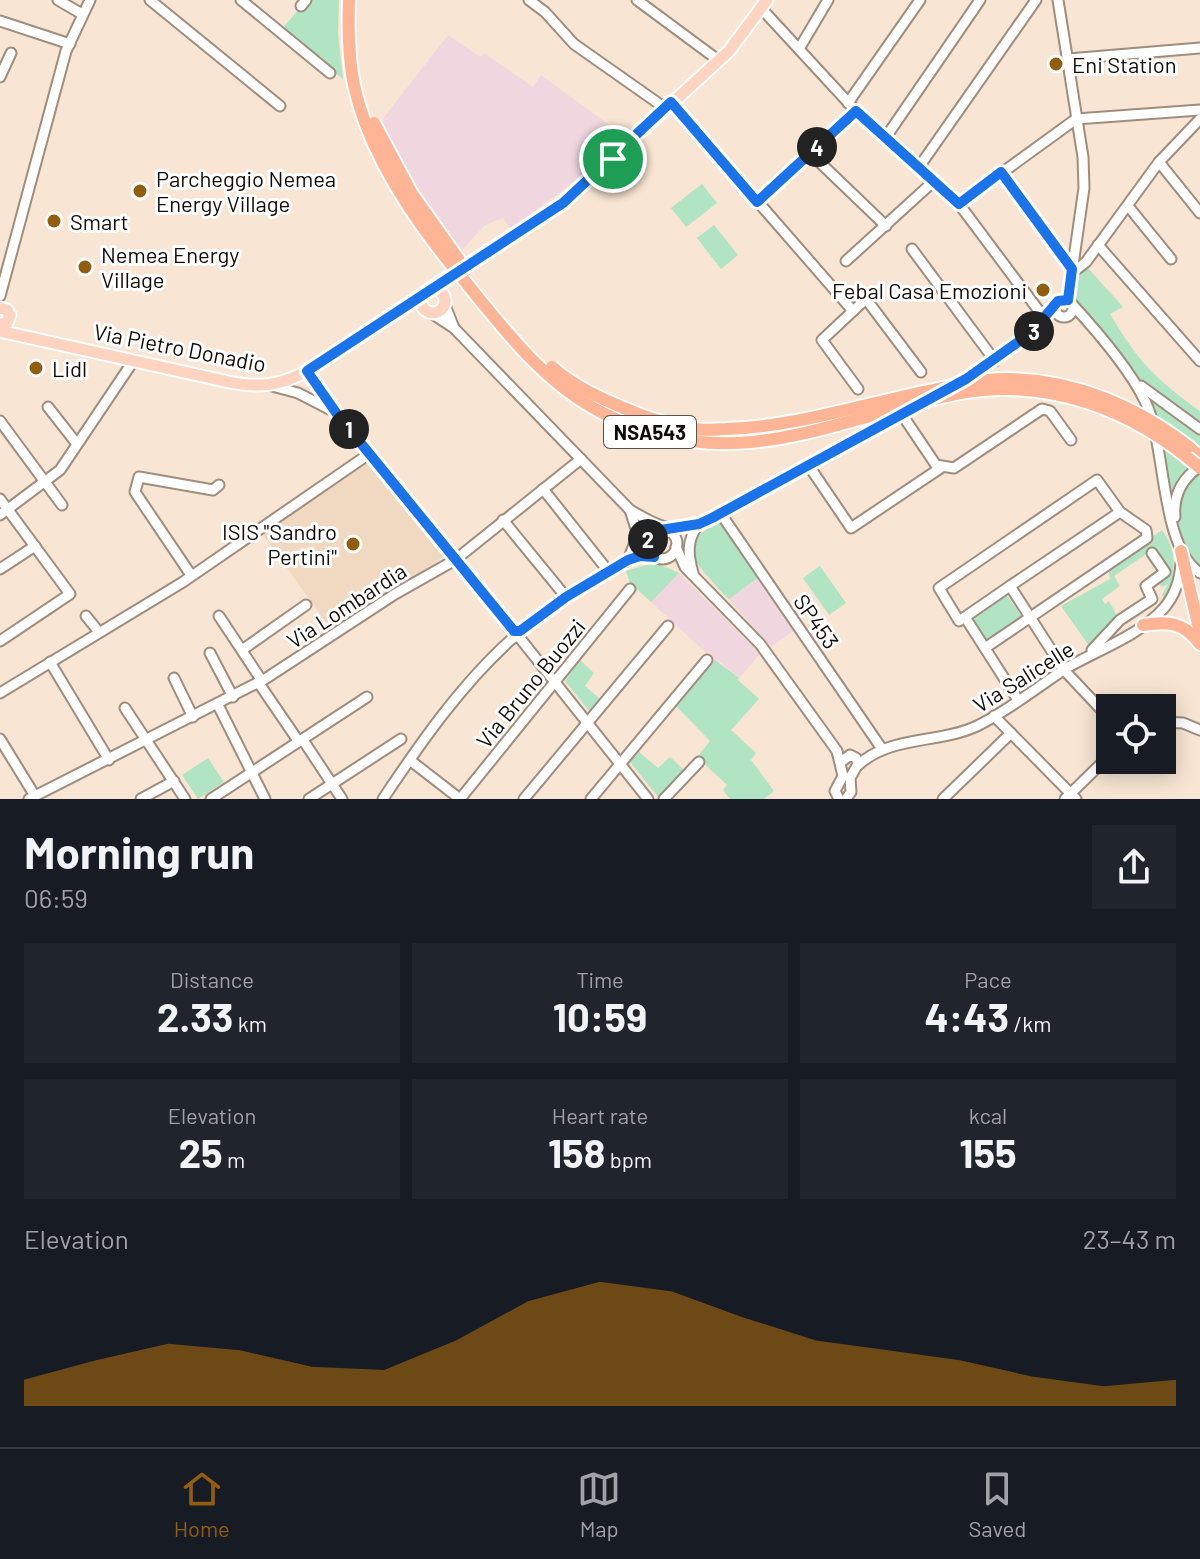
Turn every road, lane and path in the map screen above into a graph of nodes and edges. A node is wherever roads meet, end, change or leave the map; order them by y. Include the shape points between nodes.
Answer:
1 (58, 0) edge
2 (90, 0) edge
3 (150, 0) edge
4 (241, 0) edge
5 (351, 0) edge
6 (529, 0) edge
7 (637, 0) edge
8 (828, 0) edge
9 (920, 0) edge
10 (980, 0) edge
11 (1036, 0) edge
12 (1060, 0) edge
13 (764, 4) edge
14 (82, 14) junction
15 (0, 21) edge
16 (70, 44) junction
17 (1200, 48) edge
18 (799, 49) junction
19 (11, 53) dead end
20 (1068, 59) junction
21 (718, 60) junction
22 (330, 73) dead end
23 (0, 77) edge
24 (848, 103) junction
25 (668, 105) junction
26 (280, 106) dead end
27 (1200, 110) edge
28 (856, 111) junction
29 (1076, 119) junction
30 (1200, 119) edge
31 (886, 137) junction
32 (810, 153) junction
33 (1159, 162) junction
34 (919, 167) junction
35 (1001, 172) junction
36 (934, 181) junction
37 (757, 202) junction
38 (959, 204) junction
39 (1128, 206) junction
40 (1200, 213) edge
41 (886, 226) junction
42 (1098, 245) junction
43 (912, 249) dead end
44 (1171, 259) dead end
45 (846, 261) dead end
46 (1072, 269) junction
47 (453, 274) junction
48 (4, 279) junction
49 (426, 291) junction
50 (0, 296) edge
51 (445, 302) junction
52 (1064, 306) junction
53 (853, 311) junction
54 (394, 312) junction
55 (429, 312) junction
56 (1045, 319) junction
57 (3, 321) edge
58 (454, 328) junction
59 (134, 360) junction
60 (995, 361) junction
61 (1200, 361) edge
62 (307, 371) junction
63 (921, 372) dead end
64 (1130, 376) junction
65 (272, 386) junction
66 (858, 389) dead end
67 (48, 407) dead end
68 (901, 413) junction
69 (337, 414) junction
70 (0, 421) edge
71 (1200, 429) edge
72 (1071, 440) dead end
73 (77, 444) junction
74 (369, 454) junction
75 (1200, 457) edge
76 (581, 459) junction
77 (809, 466) junction
78 (942, 467) junction
79 (1200, 467) edge
80 (46, 483) junction
81 (219, 485) dead end
82 (543, 489) junction
83 (0, 499) edge
84 (62, 505) dead end
85 (4, 512) edge
86 (633, 512) junction
87 (1120, 512) junction
88 (721, 514) junction
89 (503, 520) junction
90 (699, 524) junction
91 (663, 529) junction
92 (1176, 534) junction
93 (649, 537) junction
94 (35, 546) junction
95 (676, 547) junction
96 (1181, 551) junction
97 (1152, 553) dead end
98 (660, 557) junction
99 (455, 560) junction
100 (628, 560) junction
101 (0, 569) edge
102 (689, 571) junction
103 (609, 572) junction
104 (1200, 573) edge
105 (191, 575) junction
106 (1010, 586) junction
107 (630, 589) dead end
108 (566, 597) junction
109 (306, 605) dead end
110 (86, 616) dead end
111 (219, 616) dead end
112 (965, 617) junction
113 (1031, 617) junction
114 (1143, 625) junction
115 (668, 626) dead end
116 (99, 632) junction
117 (1200, 633) edge
118 (517, 634) junction
119 (0, 641) edge
120 (1200, 644) edge
121 (985, 648) junction
122 (242, 650) junction
123 (210, 653) dead end
124 (1091, 654) junction
125 (707, 660) dead end
126 (50, 662) junction
127 (1064, 670) junction
128 (174, 678) dead end
129 (260, 681) junction
130 (554, 683) junction
131 (0, 693) edge
132 (233, 697) junction
133 (367, 697) dead end
134 (1018, 700) junction
135 (1096, 704) edge
136 (218, 705) junction
137 (125, 708) dead end
138 (994, 716) junction
139 (193, 717) junction
140 (1176, 723) edge
141 (587, 724) junction
142 (1200, 730) edge
143 (1011, 733) junction
144 (0, 739) edge
145 (401, 739) dead end
146 (147, 741) junction
147 (301, 741) junction
148 (882, 749) junction
149 (870, 754) junction
150 (848, 757) junction
151 (109, 760) junction
152 (411, 761) junction
153 (699, 762) dead end
154 (620, 765) junction
155 (857, 766) junction
156 (1096, 770) edge
157 (251, 773) junction
158 (174, 781) junction
159 (332, 783) junction
160 (951, 791) junction
161 (835, 796) edge
162 (32, 797) edge
163 (849, 797) edge
164 (1071, 797) edge
165 (141, 799) edge
166 (185, 799) edge
167 (211, 799) edge
168 (265, 799) edge
169 (309, 799) edge
170 (342, 799) edge
171 (383, 799) edge
172 (460, 799) edge
173 (524, 799) edge
174 (591, 799) edge
175 (648, 799) edge
176 (664, 799) edge
177 (943, 799) edge
178 (959, 799) edge

1 - 14 street
2 - 14 street
3 - 26 street
4 - 22 street
5 - 75 highway, NSA543, bridge via 361,90 412,194 530,347 596,397 696,430 753,428 1004,379 1109,399 1164,428
5 - 79 highway, NSA543, bridge via 348,34 358,98 401,193 450,263 524,351 600,412 670,437 744,444 825,430 962,393 1019,390 1064,396 1135,420
6 - 25 street via 574,44
7 - 21 street
8 - 18 street
9 - 24 street
10 - 31 street
11 - 34 street
12 - 20 street
13 - 18 street
13 - 21 main road, Via Pietro Donadio
14 - 16 street
15 - 16 street
16 - 48 street
17 - 20 street
18 - 24 street
19 - 23 street
20 - 29 street
21 - 25 main road, Via Pietro Donadio
24 - 28 street
25 - 37 street
25 - 47 main road, Via Pietro Donadio via 563,203
27 - 29 street
28 - 31 street
28 - 32 street
29 - 35 street
29 - 46 street via 1084,188
30 - 33 street
31 - 34 street
32 - 37 street
32 - 41 street
33 - 39 street
33 - 40 street
34 - 36 street
35 - 38 street
35 - 46 street
36 - 38 street
36 - 41 street
37 - 53 street
38 - 56 street
39 - 42 street
39 - 44 street
41 - 45 street
42 - 46 street via 1081,267
42 - 61 street
43 - 60 street
46 - 52 street
47 - 49 main road, Via Pietro Donadio
47 - 51 main road
48 - 50 street
48 - 57 street
49 - 51 main road via 440,291
49 - 54 main road, Via Pietro Donadio
49 - 55 main road via 421,303
51 - 55 main road via 439,312
51 - 58 street
52 - 56 street
52 - 64 street via 1097,335
53 - 63 street via 866,299
53 - 66 street via 822,340
54 - 55 main road
54 - 62 main road, Via Pietro Donadio
55 - 58 street
56 - 60 street
57 - 59 main road, Via Pietro Donadio via 26,336
58 - 76 street
59 - 65 main road, Via Pietro Donadio via 254,387
59 - 73 street
60 - 68 street
62 - 65 main road, Via Pietro Donadio
62 - 69 street
64 - 71 street
64 - 92 street via 1153,421
65 - 69 street
67 - 73 street
68 - 77 street
68 - 78 street
69 - 74 street
70 - 80 street
72 - 78 street via 1050,411 1042,409 954,468
73 - 80 street
74 - 99 street
74 - 105 street
76 - 82 street, Via Lombardia
76 - 86 street
77 - 78 street via 851,528
77 - 88 street
79 - 92 street via 1177,494
80 - 84 street
80 - 85 street
81 - 105 street via 213,490 139,477 135,492
82 - 89 street, Via Lombardia
82 - 103 street
83 - 85 street
85 - 94 street
86 - 91 street
86 - 93 street
86 - 100 street via 638,535
87 - 106 street
87 - 112 street via 1097,480 939,588 959,621
87 - 113 street via 1146,530 1147,538
88 - 90 street
88 - 148 street, SP453
89 - 99 street, Via Lombardia
89 - 108 street
90 - 91 street
90 - 102 street via 688,547
91 - 93 street
91 - 95 street via 674,535
92 - 96 street
93 - 98 street via 648,549
94 - 101 street
94 - 119 street via 70,594
95 - 98 street
95 - 102 street
96 - 104 street
96 - 114 street, Via Salicelle via 1172,597
96 - 117 highway
97 - 124 street via 1165,572 1146,586 1152,599 1112,628
98 - 100 street
98 - 102 street
99 - 118 street
99 - 129 street, Via Lombardia
100 - 103 street
102 - 150 street via 760,644 833,745
103 - 108 street
105 - 116 street
106 - 112 street
106 - 113 street
107 - 130 street, Via Bruno Buozzi
108 - 118 street
109 - 122 street
110 - 116 street
111 - 122 street
112 - 121 street
113 - 121 street
113 - 127 street
114 - 120 highway via 1175,623
114 - 124 street, Via Salicelle
115 - 141 street
116 - 126 street
118 - 130 street
118 - 152 street via 456,699
121 - 134 street
122 - 129 street
123 - 132 street
124 - 127 street, Via Salicelle
125 - 154 street
126 - 131 street
126 - 151 street
127 - 134 street, Via Salicelle
127 - 135 street
128 - 139 street
129 - 132 street, Via Lombardia
129 - 147 street
130 - 141 street
130 - 172 street, Via Bruno Buozzi
132 - 136 street, Via Lombardia
133 - 147 street
134 - 138 street, Via Salicelle
136 - 139 street, Via Lombardia
136 - 157 street
137 - 146 street
138 - 143 street
138 - 148 street, Via Salicelle via 960,732
139 - 146 street, Via Lombardia
140 - 142 street
141 - 154 street
141 - 173 street
143 - 160 street
143 - 164 street
144 - 162 street
145 - 159 street
146 - 151 street, Via Lombardia
146 - 158 street
147 - 157 street
147 - 159 street
148 - 149 street, Via Salicelle
149 - 150 street, Via Salicelle
149 - 155 street, Via Salicelle
150 - 155 street
150 - 161 street
151 - 162 street, Via Lombardia
152 - 171 street
152 - 172 street
153 - 176 street
154 - 174 street
154 - 175 street
155 - 163 street
156 - 164 street
157 - 167 street
157 - 168 street
158 - 165 street
158 - 166 street
159 - 169 street
159 - 170 street
160 - 177 street
160 - 178 street

